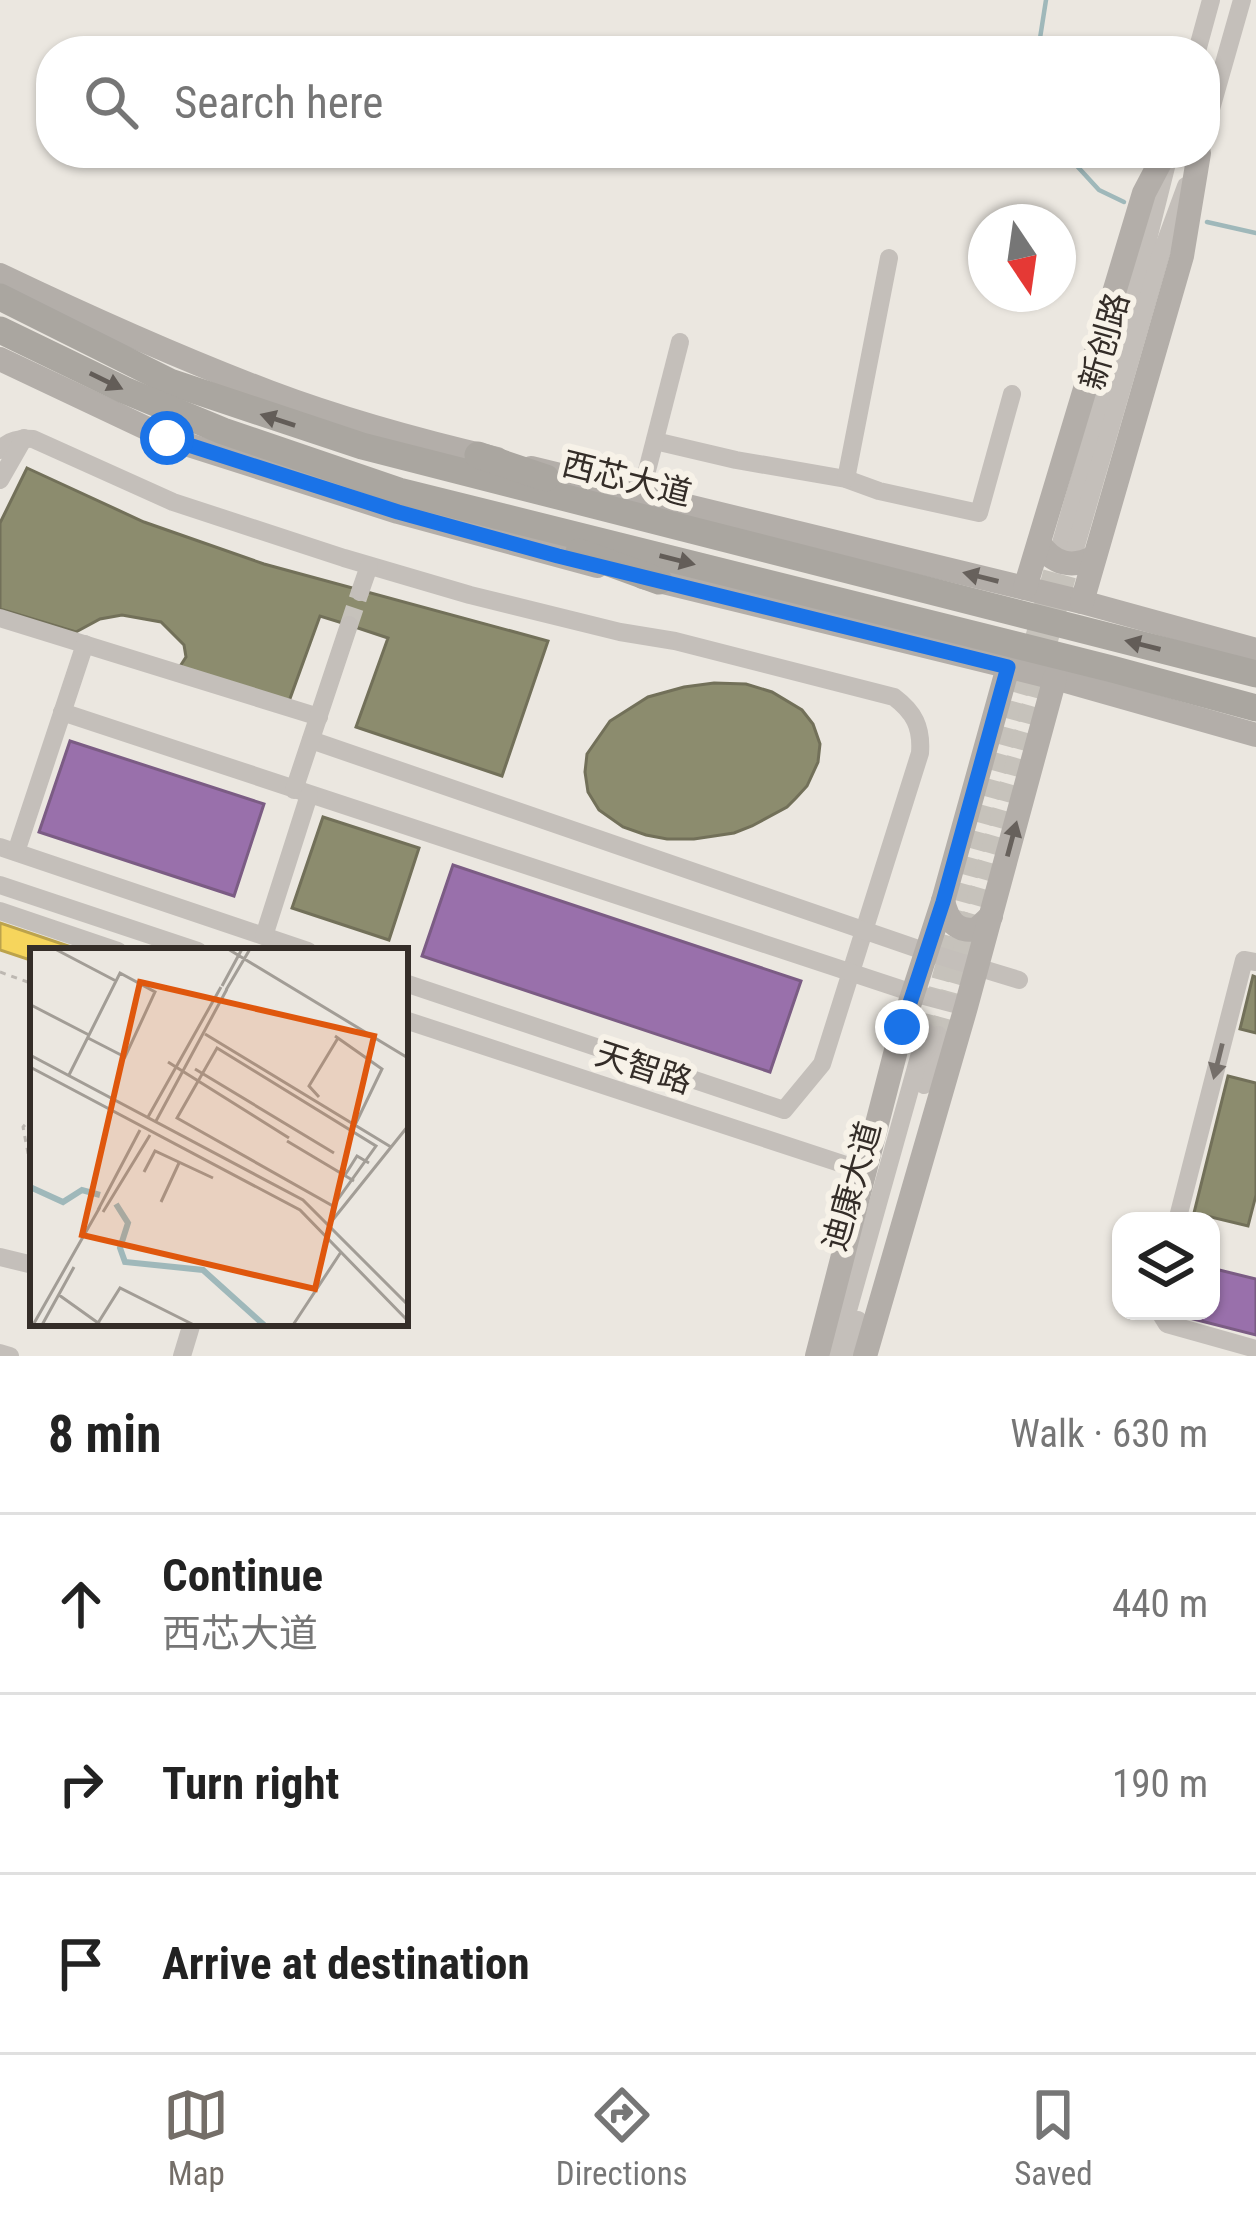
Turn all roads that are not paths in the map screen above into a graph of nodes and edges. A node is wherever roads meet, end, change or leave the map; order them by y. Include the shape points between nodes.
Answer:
1 (1210, 0) edge
2 (1242, 0) edge
3 (1201, 36) edge
4 (1220, 77) edge
5 (1158, 168) edge
6 (1197, 168) edge
7 (889, 258) dead end
8 (0, 274) edge
9 (0, 297) edge
10 (0, 330) edge
11 (680, 342) dead end
12 (0, 359) edge
13 (1012, 394) dead end
14 (24, 438) junction
15 (655, 441) junction
16 (0, 450) edge
17 (478, 455) junction
18 (846, 479) junction
19 (0, 480) edge
20 (399, 490) junction
21 (641, 494) junction
22 (749, 547) junction
23 (1067, 548) junction
24 (369, 566) junction
25 (659, 581) junction
26 (1025, 588) junction
27 (360, 592) tunnel mouth
28 (1082, 602) junction
29 (0, 618) edge
30 (349, 625) tunnel mouth
31 (85, 644) junction
32 (1256, 650) edge
33 (1008, 667) junction
34 (1256, 674) edge
35 (1055, 678) junction
36 (1256, 708) edge
37 (62, 712) junction
38 (319, 717) junction
39 (993, 718) junction
40 (1042, 728) junction
41 (1256, 734) edge
42 (311, 740) junction
43 (302, 792) junction
44 (8, 849) edge
45 (0, 885) edge
46 (943, 902) junction
47 (0, 911) edge
48 (991, 916) junction
49 (864, 931) junction
50 (264, 936) junction
51 (109, 948) edge
52 (189, 948) edge
53 (299, 948) edge
54 (927, 952) junction
55 (1256, 962) edge
56 (977, 967) junction
57 (851, 973) junction
58 (1019, 980) dead end
59 (408, 984) edge
60 (914, 993) junction
61 (966, 1007) junction
62 (408, 1021) edge
63 (864, 1171) junction
64 (1179, 1212) edge
65 (0, 1257) edge
66 (30, 1264) edge
67 (1165, 1320) edge
68 (191, 1326) edge
69 (1256, 1349) edge
70 (0, 1353) edge
71 (10, 1356) edge
72 (182, 1356) edge
73 (817, 1356) edge
74 (832, 1356) edge
75 (849, 1356) edge
76 (865, 1356) edge

1 - 3 street
2 - 4 street
5 - 23 main road via 1144,193
6 - 23 main road via 1182,256
7 - 18 street
8 - 17 main road, 西芯大道 via 272,393
22 -> 9 highway, 西芯大道 via 284,422 170,382
10 -> 20 highway, 西芯大道 via 223,431
11 - 15 street
12 - 25 main road via 167,438 398,512
13 - 18 street via 979,514
14 - 16 street
14 - 19 street
14 - 24 street via 173,502
15 - 18 street
15 - 21 street
17 - 21 main road, 西芯大道
17 - 22 highway
20 - 25 highway
20 -> 36 highway, 西芯大道
26 -> 21 main road, 西芯大道
34 -> 22 highway, 西芯大道
23 - 26 main road
23 - 28 main road
24 - 27 street
24 - 49 street via 894,697 918,723 920,753
25 - 33 main road
26 - 28 main road, 西芯大道
28 - 32 main road, 西芯大道
29 - 31 street
30 - 38 street
31 - 37 street
31 - 38 street
33 - 35 main road
33 - 39 main road
35 - 40 main road
35 - 41 main road
37 - 43 street
37 - 44 street
38 - 42 street
39 - 40 main road via 1022,710
39 - 46 main road
48 -> 40 main road
42 - 43 street
42 - 49 street
43 - 50 street
43 - 57 street
44 - 50 street
45 - 52 street
46 - 48 main road via 960,929 976,930
46 - 54 main road
47 - 51 street
48 - 56 main road
49 - 54 street
49 - 57 street
50 - 53 street
54 - 56 street
54 - 60 main road
55 -> 64 street via 1244,960
56 - 58 street
56 - 61 main road
57 - 59 street via 821,1064 784,1109
57 - 60 street
60 - 61 street
60 - 63 main road
61 - 76 main road
62 - 63 street, 天智路
63 - 73 main road
65 - 66 street
67 - 69 street
68 - 72 street
70 - 71 street
74 - 75 street, 迪康大道 via 932,1034

